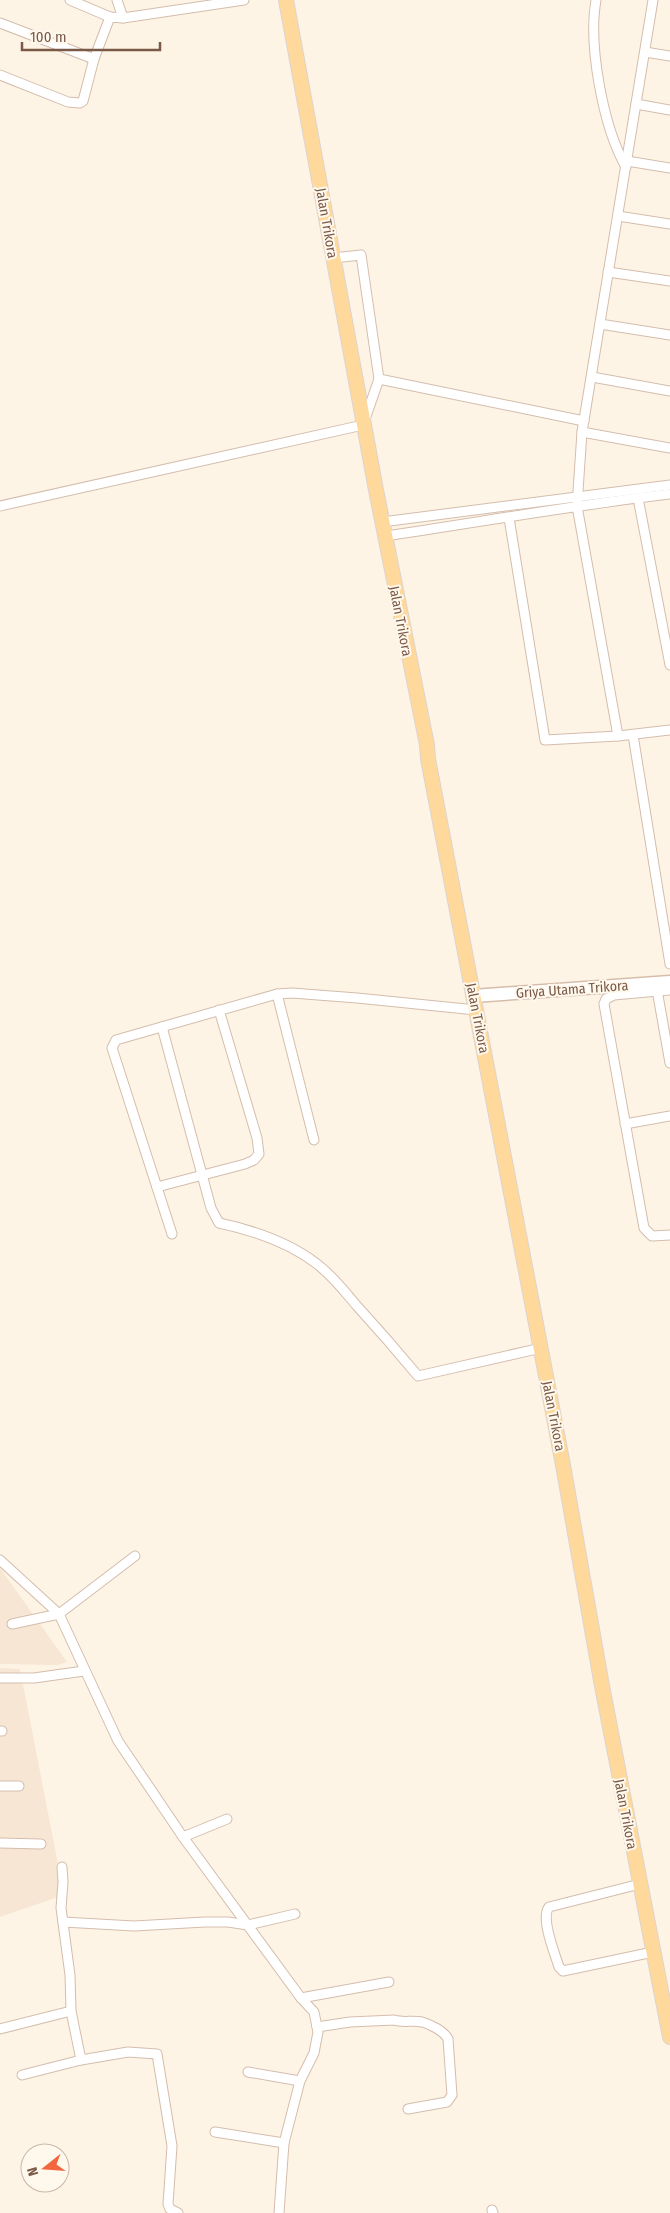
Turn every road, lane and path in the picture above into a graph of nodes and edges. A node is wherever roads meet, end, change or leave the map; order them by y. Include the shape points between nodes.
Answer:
1 (70, 0) edge
2 (117, 0) edge
3 (244, 0) edge
4 (286, 0) edge
5 (596, 0) edge
6 (653, 0) edge
7 (110, 17) junction
8 (123, 18) junction
9 (0, 23) edge
10 (645, 52) junction
11 (670, 56) edge
12 (94, 59) junction
13 (0, 75) edge
14 (636, 104) junction
15 (670, 110) edge
16 (626, 164) junction
17 (670, 168) edge
18 (618, 216) junction
19 (670, 224) edge
20 (333, 258) junction
21 (608, 272) junction
22 (670, 282) edge
23 (600, 324) junction
24 (670, 336) edge
25 (592, 377) junction
26 (379, 378) junction
27 (670, 392) edge
28 (584, 421) junction
29 (364, 425) junction
30 (582, 432) junction
31 (670, 448) edge
32 (670, 485) edge
33 (670, 494) edge
34 (638, 498) junction
35 (576, 502) junction
36 (0, 506) edge
37 (509, 518) junction
38 (384, 529) junction
39 (670, 665) edge
40 (670, 730) edge
41 (633, 735) junction
42 (618, 736) junction
43 (670, 964) edge
44 (670, 982) edge
45 (657, 990) junction
46 (670, 990) edge
47 (277, 994) junction
48 (474, 996) junction
49 (220, 1010) junction
50 (476, 1010) junction
51 (162, 1027) junction
52 (670, 1063) edge
53 (670, 1116) edge
54 (625, 1124) junction
55 (314, 1140) dead end
56 (203, 1174) junction
57 (157, 1188) junction
58 (172, 1234) dead end
59 (670, 1235) edge
60 (541, 1348) junction
61 (136, 1556) dead end
62 (0, 1560) edge
63 (59, 1614) junction
64 (12, 1624) dead end
65 (84, 1671) junction
66 (0, 1678) edge
67 (0, 1786) edge
68 (19, 1786) dead end
69 (227, 1819) dead end
70 (183, 1837) junction
71 (0, 1843) edge
72 (41, 1844) dead end
73 (62, 1867) dead end
74 (640, 1884) junction
75 (294, 1914) dead end
76 (62, 1922) junction
77 (248, 1924) junction
78 (653, 1952) junction
79 (388, 1982) dead end
80 (301, 1998) junction
81 (71, 2011) junction
82 (317, 2026) junction
83 (0, 2028) edge
84 (670, 2037) edge
85 (81, 2060) junction
86 (248, 2072) dead end
87 (22, 2075) dead end
88 (300, 2081) junction
89 (408, 2109) dead end
90 (215, 2132) dead end
91 (284, 2143) junction
92 (178, 2213) edge
93 (279, 2213) edge

1 - 7 street
2 - 8 street
3 - 8 street
4 - 20 main road, Jalan Trikora
5 - 16 street via 593,33 603,105 615,148
6 - 10 street
7 - 8 street
7 - 12 street
9 - 12 street
10 - 11 street
10 - 14 street
12 - 13 street via 80,103 68,102
14 - 15 street
14 - 16 street
16 - 17 street
16 - 18 street
18 - 19 street
18 - 21 street
20 - 26 street via 361,255
20 - 29 main road, Jalan Trikora
21 - 22 street
21 - 23 street
23 - 24 street
23 - 25 street
25 - 27 street
25 - 28 street
26 - 28 street
26 - 29 street
28 - 30 street
29 - 36 street
29 - 38 main road, Jalan Trikora
30 - 31 street
30 - 35 street
32 - 35 street
33 - 34 street
34 - 35 street
34 - 39 street
35 - 37 street
35 - 38 street
35 - 42 street
37 - 38 street
37 - 42 street via 545,740
38 - 48 main road, Jalan Trikora
40 - 41 street
41 - 42 street
41 - 43 street
44 - 48 street, Griya Utama Trikora
45 - 46 street
45 - 52 street
45 - 54 street via 614,995 604,1001
47 - 49 street
47 - 50 street via 348,997
47 - 55 street
48 - 50 main road, Jalan Trikora
49 - 51 street
49 - 56 street via 260,1149 257,1158 245,1164
50 - 60 main road, Jalan Trikora
51 - 56 street
51 - 57 street via 125,1036 112,1045
53 - 54 street
54 - 59 street via 644,1228 652,1236
56 - 57 street
56 - 60 street via 211,1208 219,1223 280,1243 318,1265 418,1376
57 - 58 street
60 - 74 main road, Jalan Trikora
61 - 63 street
62 - 63 street
63 - 64 street
63 - 65 street
65 - 66 street via 34,1678
65 - 70 street via 118,1741
67 - 68 street
69 - 70 street
70 - 77 street
71 - 72 street
73 - 76 street
74 - 78 main road, Jalan Trikora
74 - 78 street via 549,1907 546,1912 548,1928 559,1967 564,1971
75 - 77 street
76 - 77 street via 134,1926 211,1922
76 - 81 street via 70,1975
77 - 80 street
78 - 84 main road, Jalan Trikora
79 - 80 street
80 - 82 street via 314,2012
81 - 83 street
81 - 85 street
82 - 88 street via 314,2053
82 - 89 street via 394,2020 422,2022 445,2034 452,2094 447,2102
85 - 87 street
85 - 92 street via 128,2052 157,2054 172,2146 168,2204
86 - 88 street
88 - 91 street
90 - 91 street
91 - 93 street

